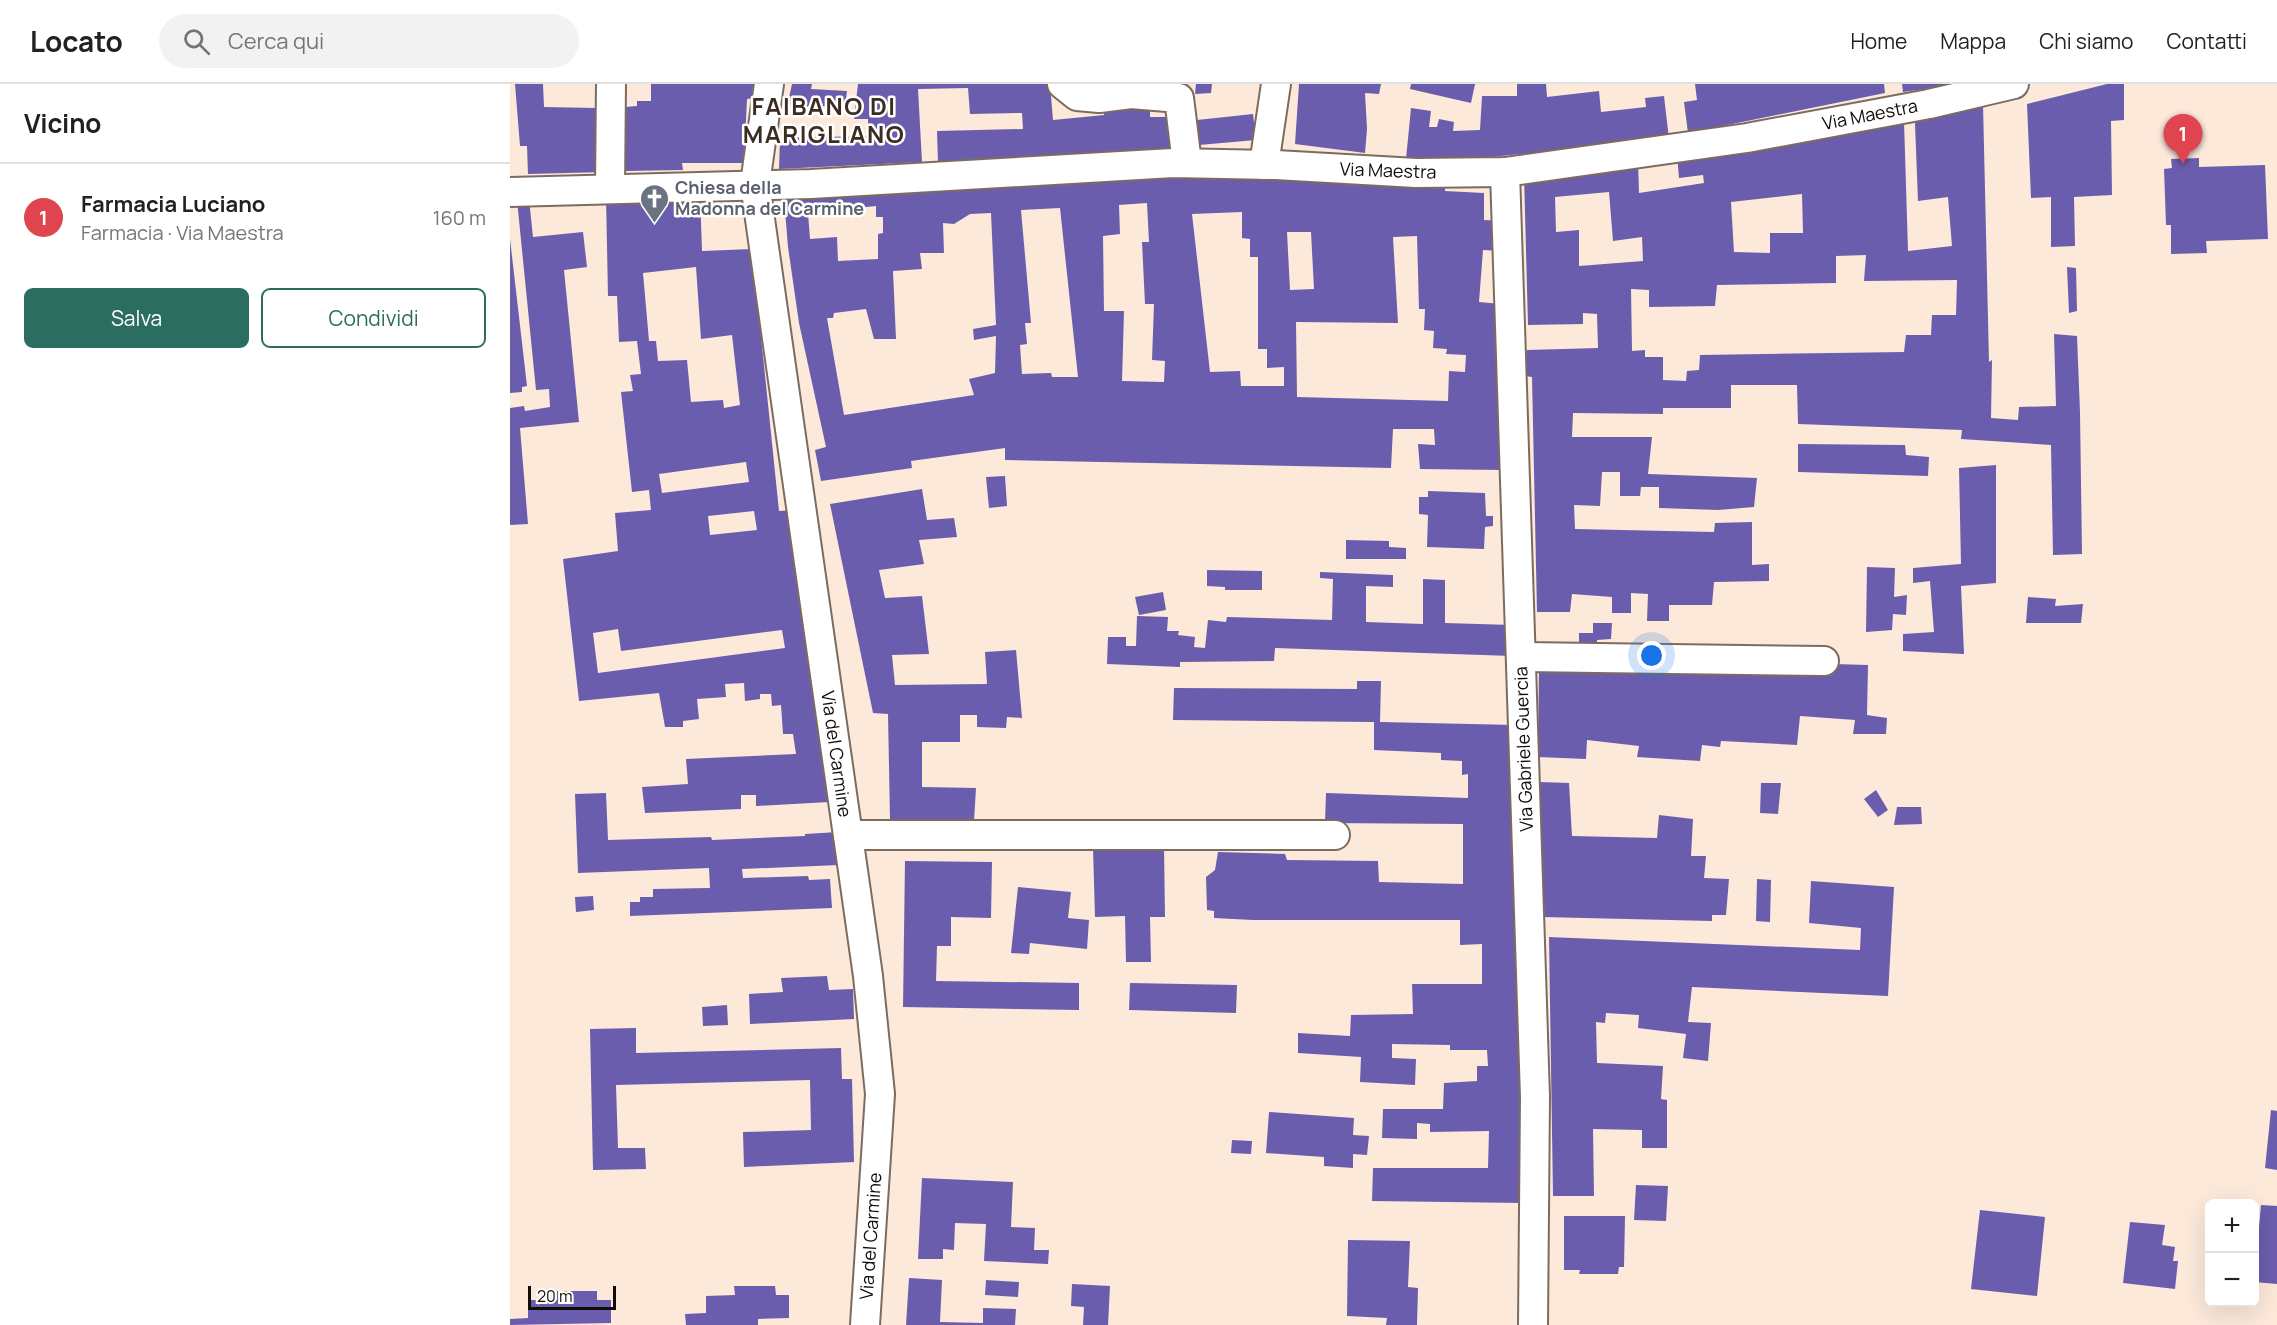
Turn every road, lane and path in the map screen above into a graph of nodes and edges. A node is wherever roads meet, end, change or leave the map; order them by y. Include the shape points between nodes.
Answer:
1 (611, 84) edge
2 (768, 84) edge
3 (1062, 84) edge
4 (1276, 84) edge
5 (2014, 84) edge
6 (1188, 163) junction
7 (1264, 165) junction
8 (1505, 172) junction
9 (755, 184) junction
10 (610, 189) junction
11 (510, 192) edge
12 (1521, 657) junction
13 (1824, 661) dead end
14 (848, 835) junction
15 (1335, 835) dead end
16 (865, 1325) edge
17 (1533, 1325) edge

1 - 10 street
2 - 9 street, Via del Carmine
3 - 6 street via 1077,96 1131,94 1179,98
4 - 7 street
5 - 8 street, Via Maestra via 1747,138
6 - 7 street, Via Maestra
6 - 9 street, Via Maestra
7 - 8 street, Via Maestra via 1416,173
8 - 12 street, Via Gabriele Guercia
9 - 10 street, Via Maestra
9 - 14 street, Via del Carmine
10 - 11 street, Via Maestra
12 - 13 street
12 - 17 street, Via Gabriele Guercia via 1535,1097
14 - 15 street
14 - 16 street, Via del Carmine via 880,1094

